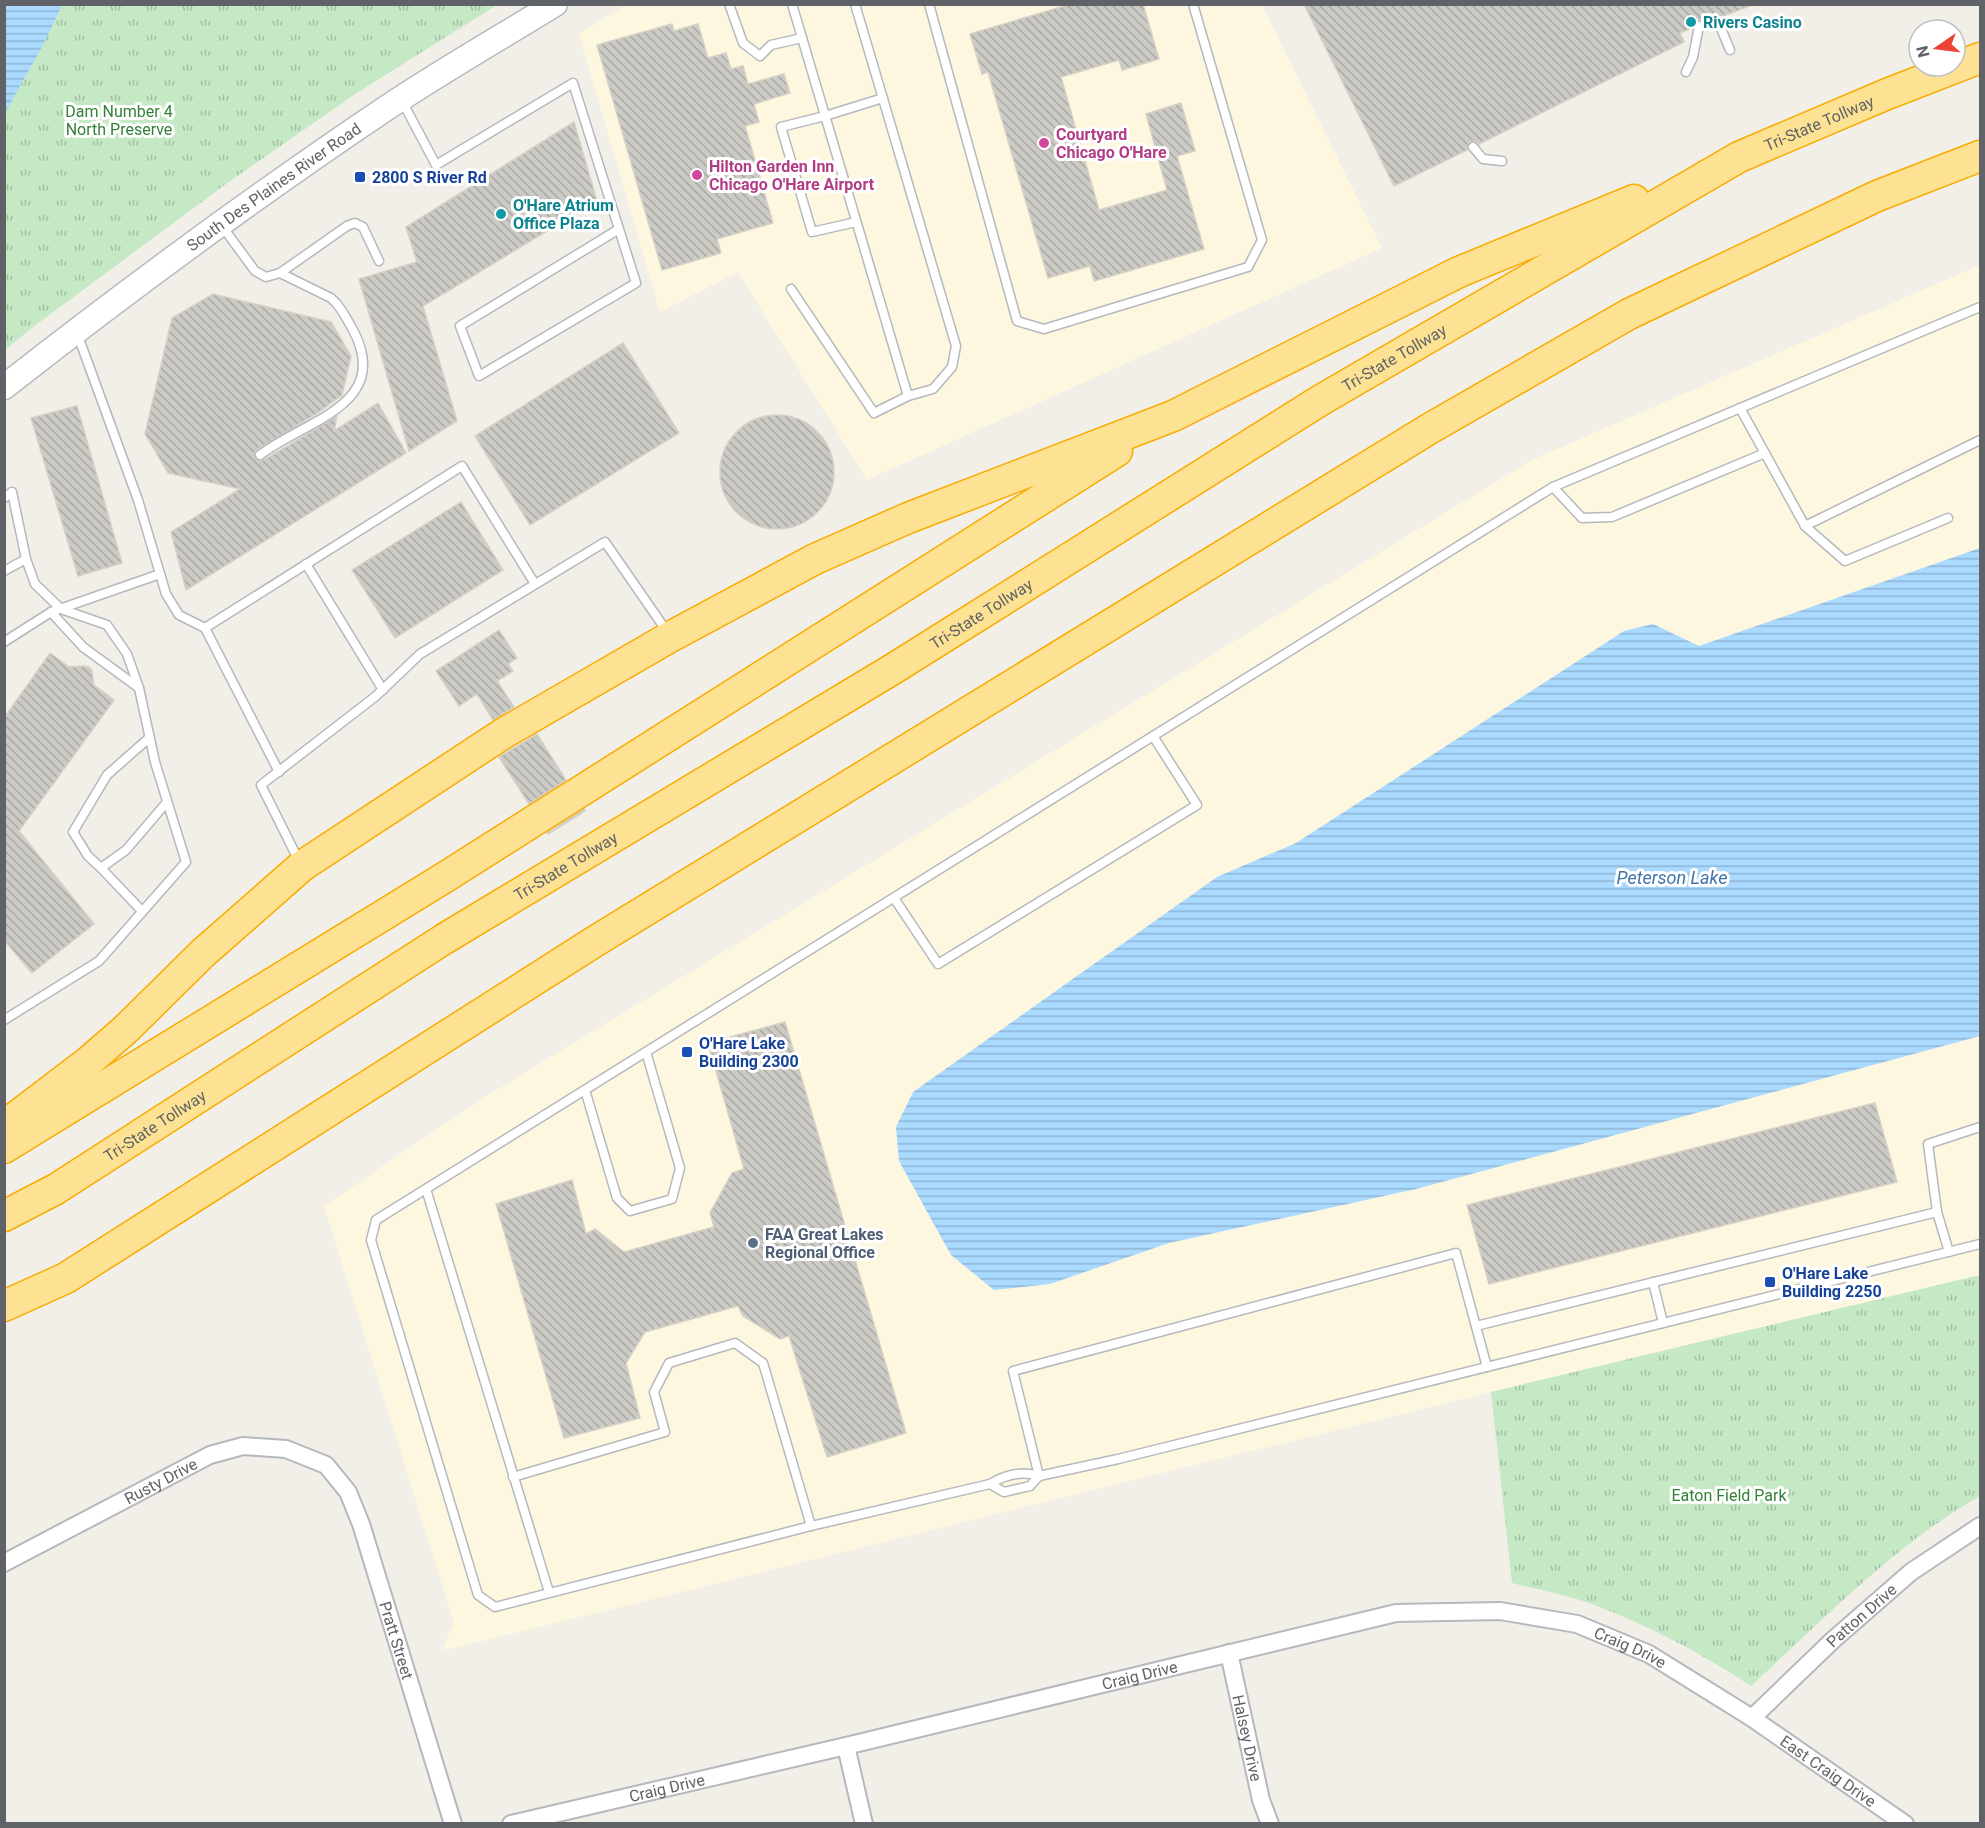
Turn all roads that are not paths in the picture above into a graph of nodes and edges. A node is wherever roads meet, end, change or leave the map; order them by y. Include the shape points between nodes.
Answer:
1 (555, 4) edge
2 (729, 4) edge
3 (792, 4) edge
4 (855, 4) edge
5 (929, 4) edge
6 (1193, 4) edge
7 (1717, 19) dead end
8 (1698, 26) dead end
9 (801, 38) junction
10 (1730, 50) dead end
11 (1980, 58) edge
12 (1686, 72) dead end
13 (883, 98) junction
14 (401, 99) junction
15 (825, 116) junction
16 (1473, 147) dead end
17 (1980, 156) edge
18 (1739, 157) junction
19 (1502, 161) dead end
20 (856, 222) junction
21 (220, 224) junction
22 (619, 229) junction
23 (379, 261) dead end
24 (280, 273) junction
25 (791, 289) dead end
26 (1980, 307) edge
27 (76, 331) junction
28 (4, 387) edge
29 (908, 396) junction
30 (1740, 408) junction
31 (1173, 416) junction
32 (1980, 440) edge
33 (1765, 453) junction
34 (260, 455) dead end
35 (1552, 487) junction
36 (4, 498) edge
37 (1948, 518) dead end
38 (1805, 526) junction
39 (26, 559) junction
40 (306, 564) junction
41 (4, 571) edge
42 (160, 574) junction
43 (535, 584) junction
44 (61, 609) junction
45 (51, 612) junction
46 (205, 628) junction
47 (670, 637) junction
48 (4, 642) edge
49 (139, 688) junction
50 (383, 690) junction
51 (1153, 736) junction
52 (149, 738) junction
53 (279, 772) junction
54 (167, 802) junction
55 (302, 867) junction
56 (101, 868) junction
57 (894, 898) junction
58 (142, 911) junction
59 (6, 1017) edge
60 (646, 1052) junction
61 (585, 1090) junction
62 (4, 1125) edge
63 (1980, 1127) edge
64 (4, 1148) edge
65 (426, 1189) junction
66 (1937, 1212) junction
67 (4, 1216) edge
68 (1980, 1244) edge
69 (1949, 1252) junction
70 (66, 1278) junction
71 (1653, 1282) junction
72 (4, 1306) edge
73 (1663, 1323) junction
74 (4, 1325) edge
75 (1476, 1326) junction
76 (1487, 1367) junction
77 (326, 1465) joint
78 (1039, 1476) junction
79 (513, 1477) junction
80 (990, 1484) junction
81 (811, 1526) junction
82 (1980, 1526) edge
83 (4, 1563) edge
84 (549, 1592) junction
85 (1229, 1653) junction
86 (1752, 1718) junction
87 (846, 1746) junction
88 (453, 1824) edge
89 (511, 1824) edge
90 (864, 1824) edge
91 (1270, 1824) edge
92 (1905, 1824) edge

1 - 14 main road, South Des Plaines River Road
2 - 9 lane via 743,43 760,56 771,45
3 - 9 lane
4 - 13 lane
5 - 6 lane via 1017,321 1044,329 1248,267 1262,240
7 - 10 lane
8 - 12 lane
9 - 15 lane
11 - 18 highway, Tri-State Tollway
13 - 15 lane
13 - 29 lane via 956,346 952,367 933,389
14 - 21 main road, South Des Plaines River Road
14 - 22 lane via 436,165 573,83
15 - 20 lane
15 - 20 lane via 781,127 812,232
16 - 19 lane via 1483,159
17 - 70 highway via 1877,196 1629,314 1429,429 604,935
18 - 31 highway via 1460,272
18 - 67 highway, Tri-State Tollway via 1321,400 893,669 444,939 56,1189
20 - 29 lane
21 - 24 lane via 255,271 266,277
21 - 27 main road, South Des Plaines River Road
22 - 22 lane via 460,326 479,376 636,283
23 - 24 lane via 363,227 355,223
24 - 34 lane via 332,298 362,347 364,372 358,389 343,403
25 - 29 lane via 874,413
26 - 30 lane
27 - 28 main road, South Des Plaines River Road
27 - 42 lane via 138,500
30 - 33 lane
30 - 35 lane
31 - 47 highway via 815,558
31 - 64 highway via 505,839
32 - 38 lane
33 - 35 lane via 1612,517 1582,518
33 - 38 lane
35 - 51 lane
36 - 39 lane via 12,492
37 - 38 lane via 1845,561
39 - 41 lane
39 - 44 lane via 35,584
40 - 43 lane via 462,466
40 - 46 lane
40 - 50 lane
42 - 44 lane
42 - 46 lane via 179,615
43 - 47 lane via 605,542
43 - 50 lane via 420,654
44 - 45 lane
44 - 49 lane via 106,625 127,654
45 - 48 lane
45 - 49 lane via 83,647
46 - 53 lane
47 - 55 highway via 504,733
49 - 52 lane
50 - 53 lane
51 - 57 lane
51 - 57 lane via 1197,805 938,964
52 - 54 lane
52 - 56 lane via 107,776 73,832
53 - 55 lane via 261,785
54 - 56 lane via 126,850
54 - 58 lane via 186,862
55 - 62 highway via 202,953 88,1062
56 - 58 lane
57 - 60 lane
58 - 59 lane via 99,961
60 - 61 lane
60 - 61 lane via 680,1168 672,1199 630,1211 617,1198
61 - 65 lane
63 - 66 lane via 1928,1144
65 - 79 lane
65 - 84 lane via 376,1220 371,1240 478,1595 495,1608
66 - 69 lane
66 - 71 lane
68 - 69 lane
69 - 73 lane
70 - 72 highway
70 - 74 highway
71 - 73 lane
71 - 75 lane
73 - 76 lane
75 - 76 lane
75 - 78 lane via 1456,1253 1013,1371
76 - 78 lane via 1118,1460
77 - 83 street, Rusty Drive via 286,1449 243,1446 210,1455
77 - 88 street, Pratt Street via 348,1492 361,1524
78 - 80 lane via 1027,1472
78 - 80 lane via 1030,1486 1004,1492
79 - 81 lane via 665,1432 654,1392 669,1363 735,1343 763,1363
79 - 84 lane
80 - 81 lane
81 - 84 lane
82 - 86 street, Patton Drive via 1911,1572
85 - 86 street, Craig Drive via 1396,1613 1500,1611 1577,1624 1649,1654
85 - 87 street, Craig Drive
85 - 91 street, Halsey Drive via 1261,1800
86 - 92 street, East Craig Drive
87 - 89 street, Craig Drive
87 - 90 street

